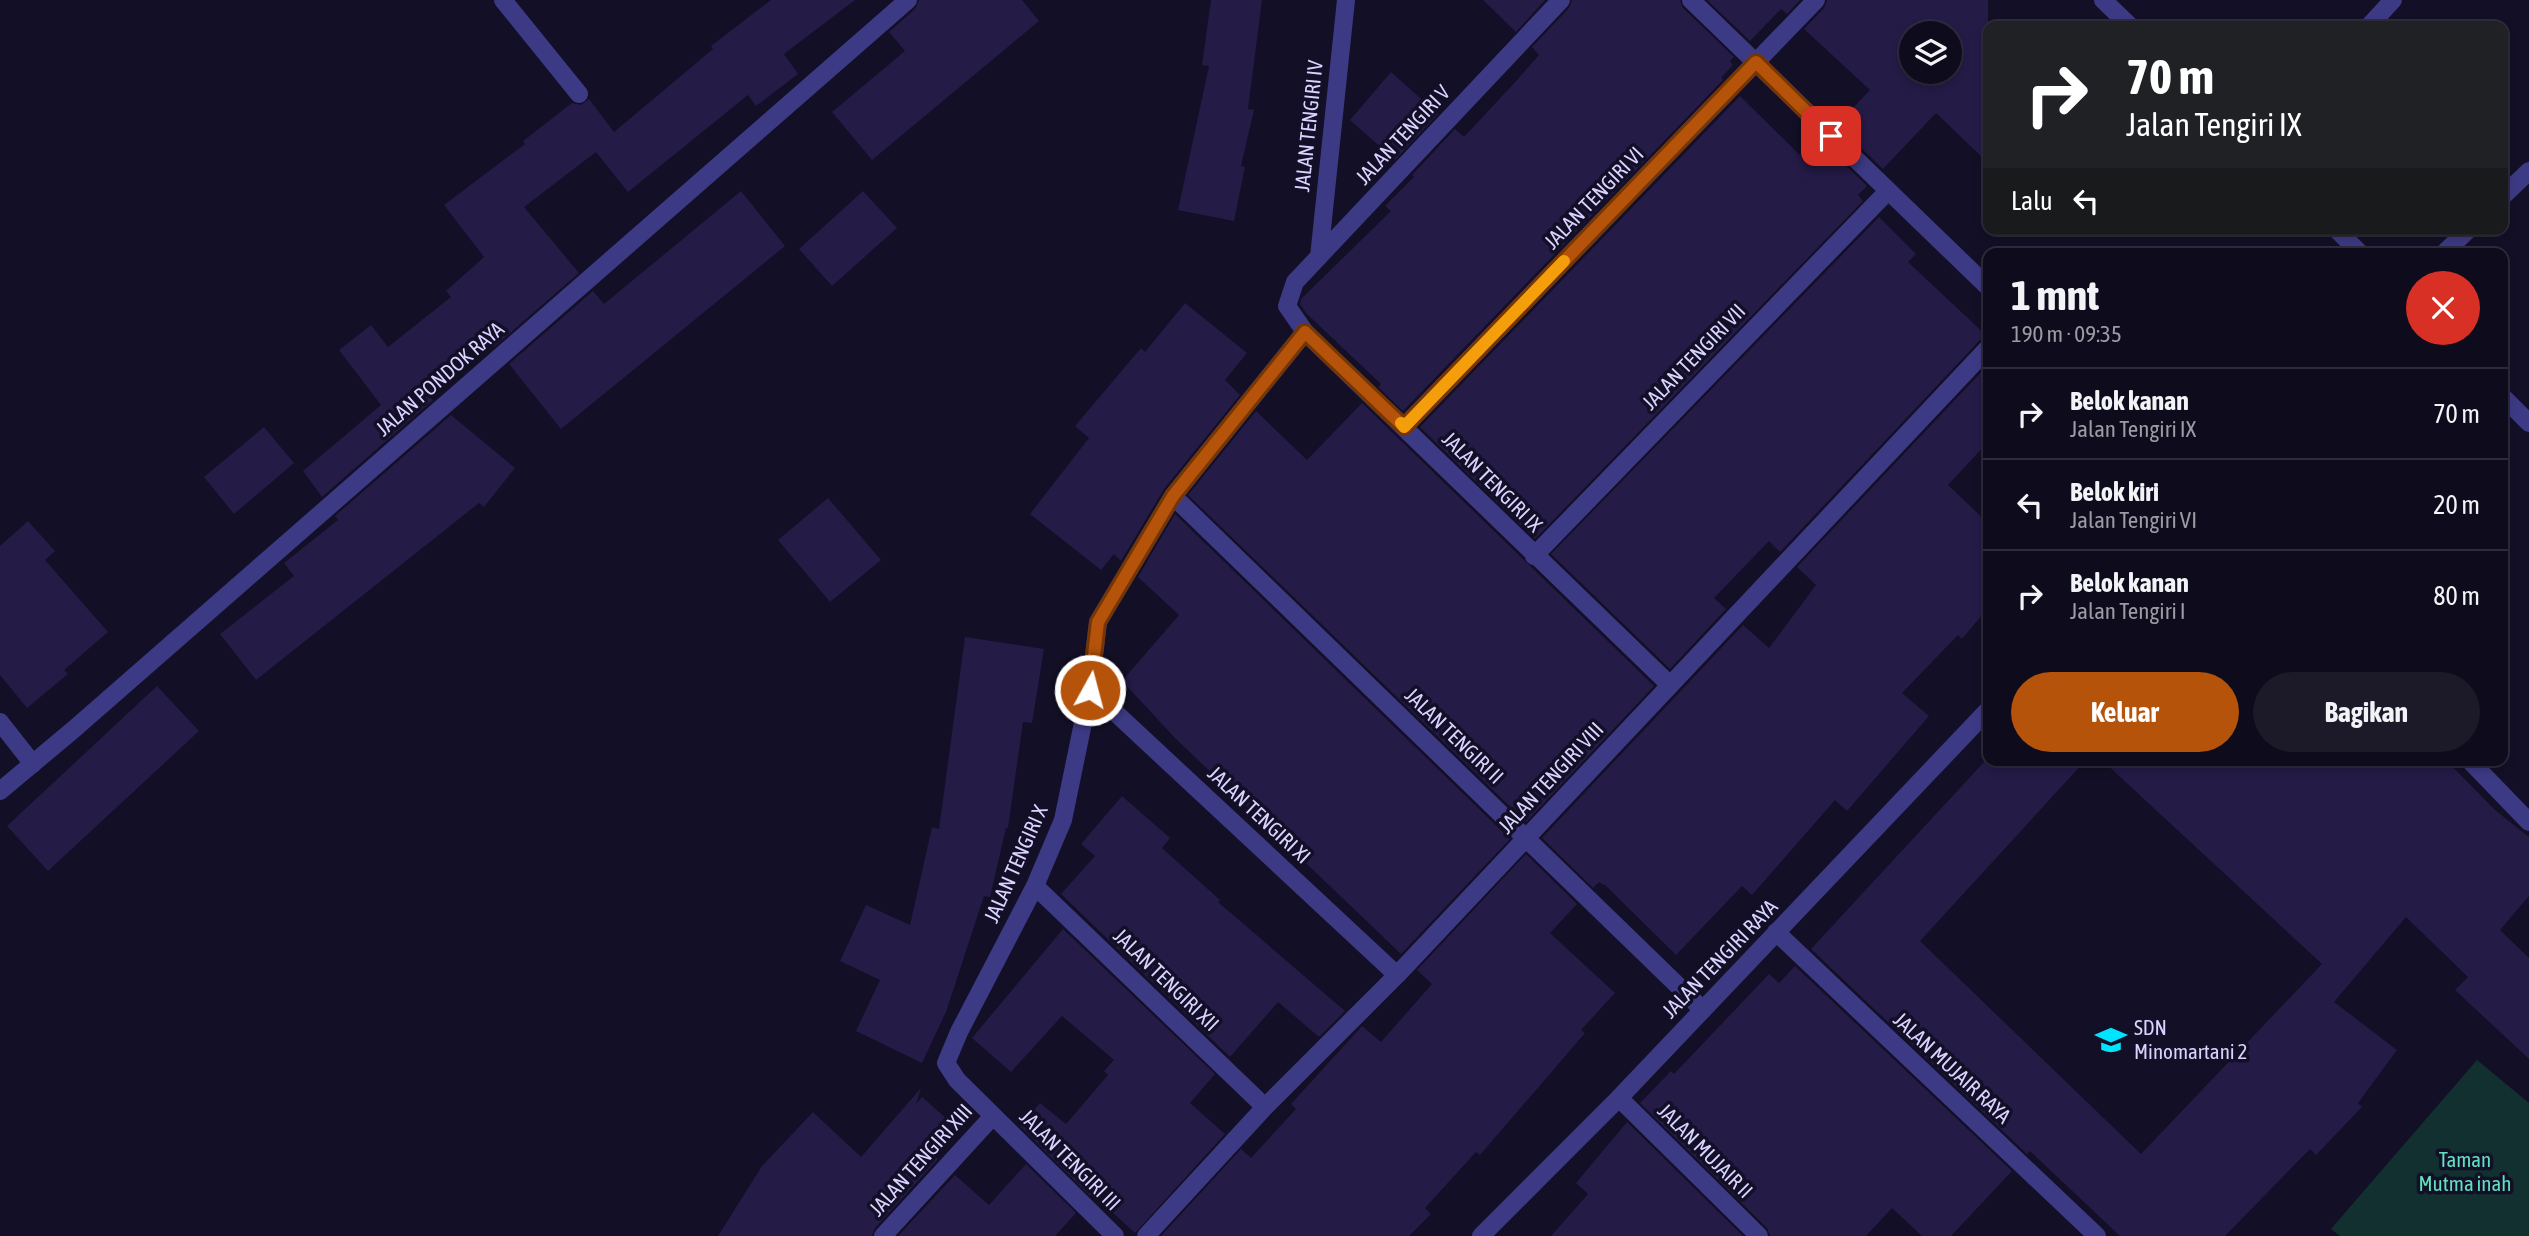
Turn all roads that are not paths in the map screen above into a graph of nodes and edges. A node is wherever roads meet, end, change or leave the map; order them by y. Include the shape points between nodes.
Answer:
1 (503, 0) edge
2 (908, 0) edge
3 (1346, 0) edge
4 (1561, 0) edge
5 (1692, 0) edge
6 (1816, 0) edge
7 (2103, 0) edge
8 (2393, 0) edge
9 (2125, 21) edge
10 (2374, 21) edge
11 (1756, 62) junction
12 (579, 94) dead end
13 (2529, 171) edge
14 (1888, 191) junction
15 (2508, 191) edge
16 (2342, 235) edge
17 (2463, 235) edge
18 (2355, 248) edge
19 (2449, 248) edge
20 (1319, 257) junction
21 (1983, 283) edge
22 (1287, 306) joint
23 (1305, 332) junction
24 (1983, 353) edge
25 (2508, 402) edge
26 (2529, 423) edge
27 (1404, 427) junction
28 (1173, 496) junction
29 (1534, 555) junction
30 (1670, 685) junction
31 (1090, 690) junction
32 (1983, 715) edge
33 (0, 722) edge
34 (33, 764) junction
35 (2475, 766) edge
36 (0, 791) edge
37 (2529, 822) edge
38 (1526, 837) junction
39 (1035, 886) junction
40 (1776, 932) junction
41 (1397, 975) junction
42 (1703, 1010) junction
43 (1619, 1098) junction
44 (1265, 1107) junction
45 (993, 1116) junction
46 (883, 1236) edge
47 (1115, 1236) edge
48 (1146, 1236) edge
49 (1481, 1236) edge
50 (1759, 1236) edge
51 (2097, 1236) edge

1 - 12 street
2 - 34 street, JALAN PONDOK RAYA
3 - 20 street, JALAN TENGIRI IV
4 - 20 street, JALAN TENGIRI V
5 - 11 street
6 - 11 street, JALAN TENGIRI VI
7 - 9 street
8 - 10 street
11 - 14 street
11 - 27 street, JALAN TENGIRI VI
13 - 15 street
14 - 21 street
14 - 29 street, JALAN TENGIRI VII
16 - 18 street
17 - 19 street
20 - 22 street, JALAN TENGIRI V via 1295,282
22 - 23 street, JALAN TENGIRI IX
23 - 27 street, JALAN TENGIRI IX
23 - 28 street, JALAN TENGIRI X
24 - 30 street, JALAN TENGIRI VIII
25 - 26 street
27 - 29 street, JALAN TENGIRI IX
28 - 31 street, JALAN TENGIRI X via 1098,622
28 - 38 street, JALAN TENGIRI II
29 - 30 street, JALAN TENGIRI IX
30 - 38 street, JALAN TENGIRI VIII
31 - 39 street, JALAN TENGIRI X via 1063,820
31 - 41 street, JALAN TENGIRI XI
32 - 40 street, JALAN TENGIRI RAYA
33 - 34 street
34 - 36 street, JALAN PONDOK RAYA
35 - 37 street
38 - 41 street, JALAN TENGIRI VIII
38 - 42 street, JALAN TENGIRI II
39 - 44 street, JALAN TENGIRI XII
39 - 45 street, JALAN TENGIRI X via 946,1063
40 - 42 street, JALAN TENGIRI RAYA
40 - 51 street, JALAN MUJAIR RAYA
41 - 44 street, JALAN TENGIRI VIII
42 - 43 street, JALAN TENGIRI RAYA
43 - 49 street, JALAN TENGIRI RAYA
43 - 50 street, JALAN MUJAIR II
44 - 48 street, JALAN TENGIRI VIII
45 - 46 street, JALAN TENGIRI XIII
45 - 47 street, JALAN TENGIRI III

